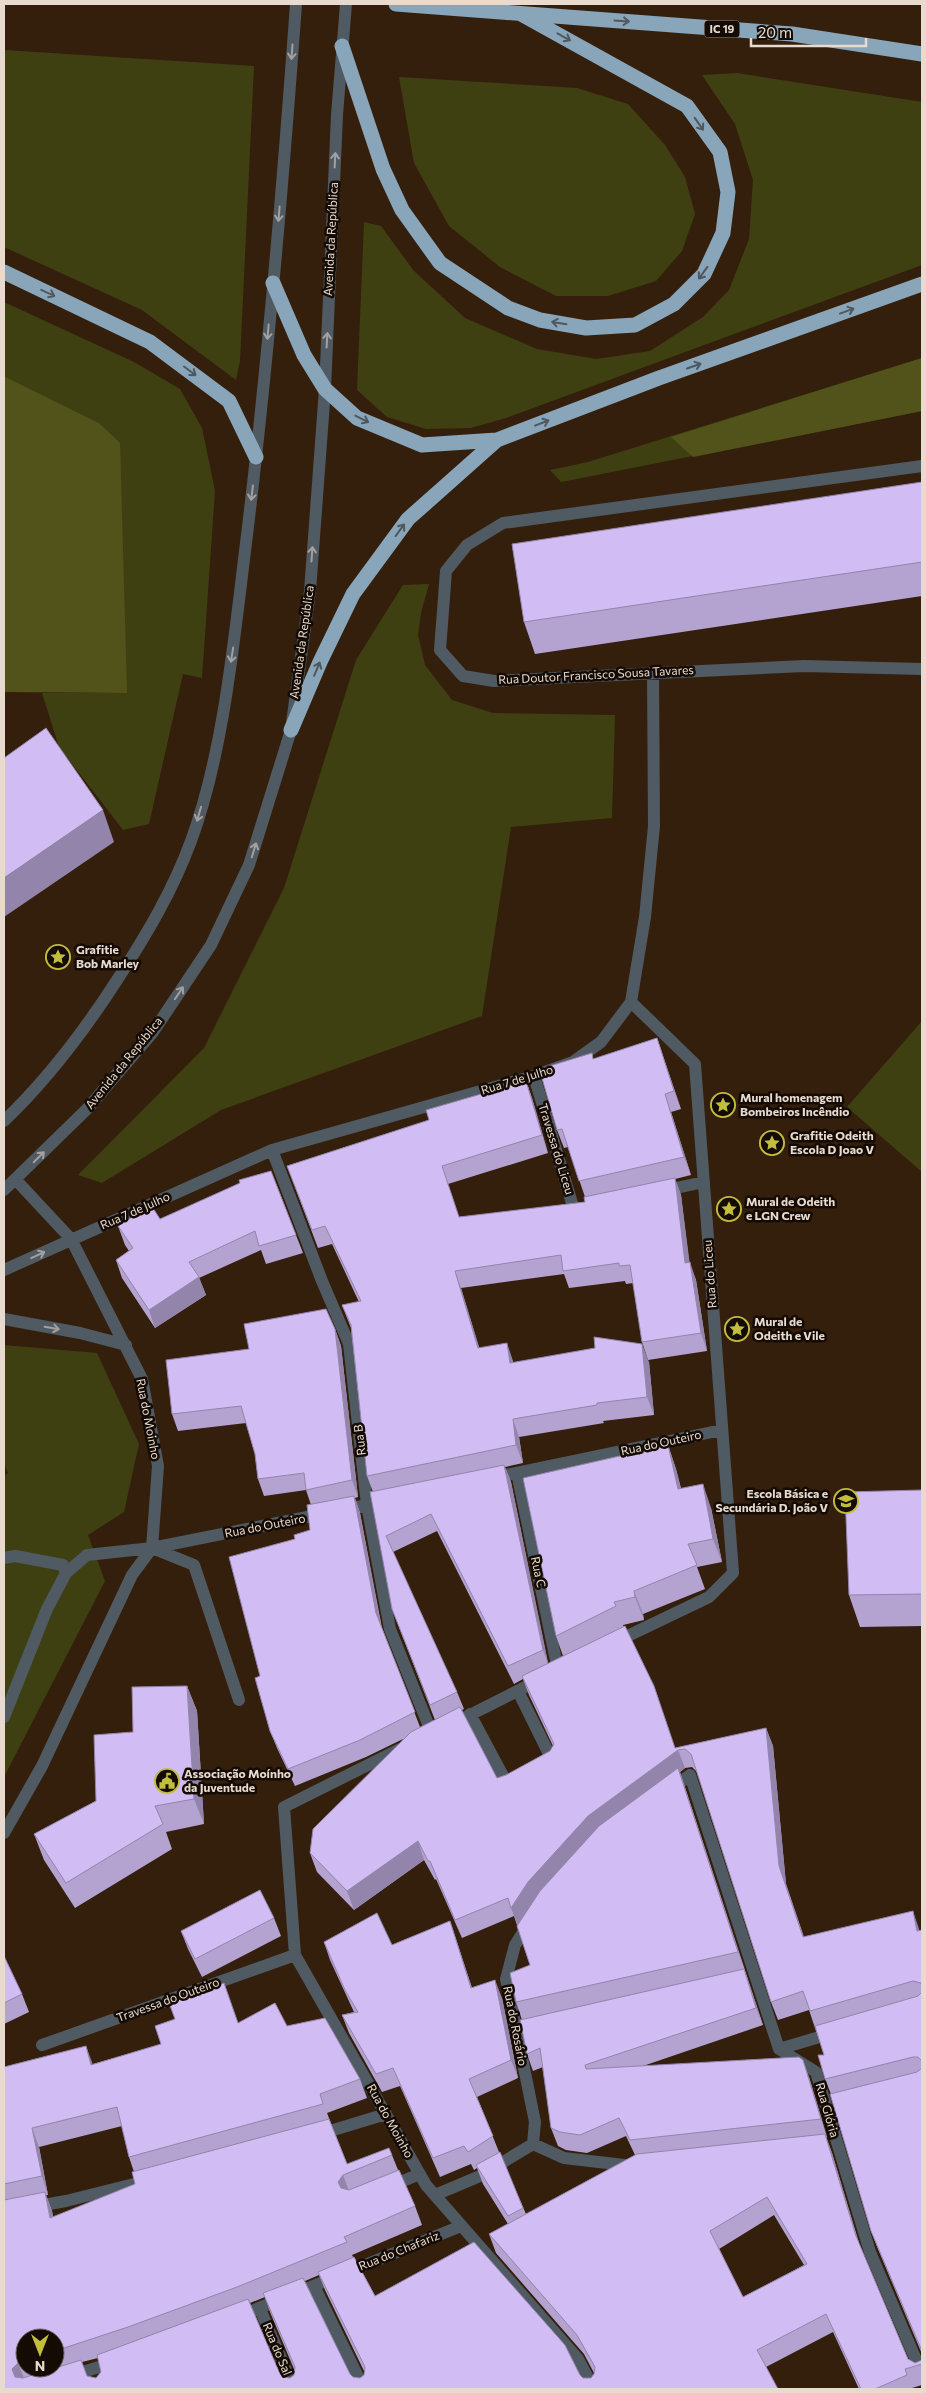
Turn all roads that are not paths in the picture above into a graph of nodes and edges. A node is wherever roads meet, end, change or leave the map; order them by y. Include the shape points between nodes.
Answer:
1 (296, 4) edge
2 (346, 4) edge
3 (396, 4) edge
4 (521, 14) junction
5 (342, 46) junction
6 (922, 54) edge
7 (4, 272) edge
8 (273, 283) junction
9 (922, 284) edge
10 (325, 388) junction
11 (497, 440) junction
12 (256, 456) junction
13 (922, 466) edge
14 (922, 669) edge
15 (653, 672) junction
16 (290, 730) junction
17 (631, 1002) junction
18 (534, 1076) junction
19 (4, 1121) edge
20 (272, 1150) junction
21 (16, 1180) junction
22 (704, 1182) junction
23 (4, 1190) edge
24 (648, 1194) edge
25 (593, 1206) edge
26 (71, 1240) junction
27 (4, 1270) edge
28 (4, 1319) edge
29 (126, 1345) junction
30 (722, 1430) junction
31 (517, 1473) junction
32 (480, 1481) edge
33 (396, 1499) edge
34 (367, 1505) junction
35 (152, 1548) junction
36 (4, 1558) edge
37 (66, 1573) junction
38 (603, 1648) edge
39 (518, 1691) junction
40 (239, 1700) dead end
41 (470, 1714) junction
42 (4, 1717) edge
43 (423, 1738) junction
44 (539, 1770) edge
45 (524, 1778) edge
46 (661, 1796) edge
47 (4, 1833) edge
48 (536, 1913) edge
49 (295, 1955) junction
50 (846, 2030) edge
51 (42, 2046) dead end
52 (778, 2049) junction
53 (386, 2114) junction
54 (304, 2139) edge
55 (533, 2144) junction
56 (650, 2164) edge
57 (420, 2174) junction
58 (162, 2177) edge
59 (378, 2191) edge
60 (435, 2195) junction
61 (4, 2212) edge
62 (461, 2226) junction
63 (314, 2286) junction
64 (260, 2309) junction
65 (223, 2322) edge
66 (130, 2356) edge
67 (94, 2370) junction
68 (922, 2374) edge
69 (56, 2381) edge
70 (98, 2383) edge
71 (294, 2389) edge
72 (364, 2389) edge
73 (594, 2389) edge

1 -> 8 street
2 - 5 street, Avenida da República
3 - 4 highway, IC 19
4 -> 5 highway via 687,106 720,152 728,192 723,233 704,274 674,304 635,325 586,328 540,320 508,308 440,263 402,210 382,169
4 -> 6 highway, IC 19 via 792,34
10 -> 5 street, Avenida da República
7 -> 12 highway via 150,342 229,401
8 - 10 highway via 304,354
8 -> 12 street
11 -> 9 highway
10 -> 11 highway via 357,418 422,445
16 -> 10 street, Avenida da República via 310,591
16 -> 11 highway via 353,594 408,519
12 -> 19 street via 233,648 209,779 192,840 159,914 89,1024 59,1064
13 - 15 street, Rua Doutor Francisco Sousa Tavares via 503,523 468,545 446,571 440,650 463,676 494,680
14 - 15 street, Rua Doutor Francisco Sousa Tavares via 804,666
15 - 17 street, Rua 7 de Julho via 654,826 645,917
21 -> 16 street, Avenida da República via 88,1108 153,1032 211,945 249,865
17 - 18 street, Rua 7 de Julho via 601,1042 574,1062
17 - 22 street, Rua do Liceu via 695,1064
18 - 20 street, Rua 7 de Julho
18 - 25 street, Travessa do Liceu via 574,1210
20 - 26 street, Rua 7 de Julho
20 - 34 street, Rua B via 349,1344
21 - 23 street, Avenida da República
21 - 26 street
22 - 24 street
22 - 30 street, Rua do Liceu
27 -> 26 street, Rua 7 de Julho
26 - 29 street, Rua do Moinho
28 -> 29 street via 80,1332
29 - 35 street, Rua do Moinho via 142,1379 158,1466
30 - 31 street, Rua do Outeiro
30 - 38 street, Rua do Liceu via 733,1572 709,1597
31 - 32 street, Rua do Outeiro
31 - 39 street, Rua C via 563,1668
33 - 34 street, Rua do Outeiro
34 - 35 street, Rua do Outeiro
34 - 43 street, Rua B via 390,1629
35 - 37 street, Rua do Outeiro via 88,1555
35 - 40 street via 194,1566
35 - 47 street via 132,1575 42,1766
36 - 37 street via 15,1556 63,1565
37 - 42 street via 47,1609
39 - 41 street
39 - 44 street via 553,1762
41 - 43 street
41 - 45 street via 509,1787
43 - 49 street, Rua do Moinho via 284,1807
46 - 52 street via 690,1775 750,1979
48 - 55 street, Rua do Rosário via 515,1945 506,1979 520,2031 535,2122
49 - 51 street, Travessa do Outeiro
49 - 53 street, Rua do Moinho
50 - 52 street
52 - 68 street, Rua Glória via 816,2072 832,2106 832,2145 870,2252
53 - 54 street
53 - 57 street, Rua do Moinho
55 - 56 street via 564,2158 631,2166
55 - 60 street via 480,2176
57 - 59 street
57 - 60 street, Rua do Moinho
58 - 61 street via 66,2201
60 - 62 street, Rua do Moinho
62 - 63 street, Rua do Chafariz
62 - 73 street, Rua do Moinho via 578,2359
63 - 64 street, Rua do Chafariz
63 - 72 street
64 - 65 street, Rua do Chafariz
64 - 71 street, Rua do Sal
66 - 67 street
67 - 69 street
67 - 70 street

